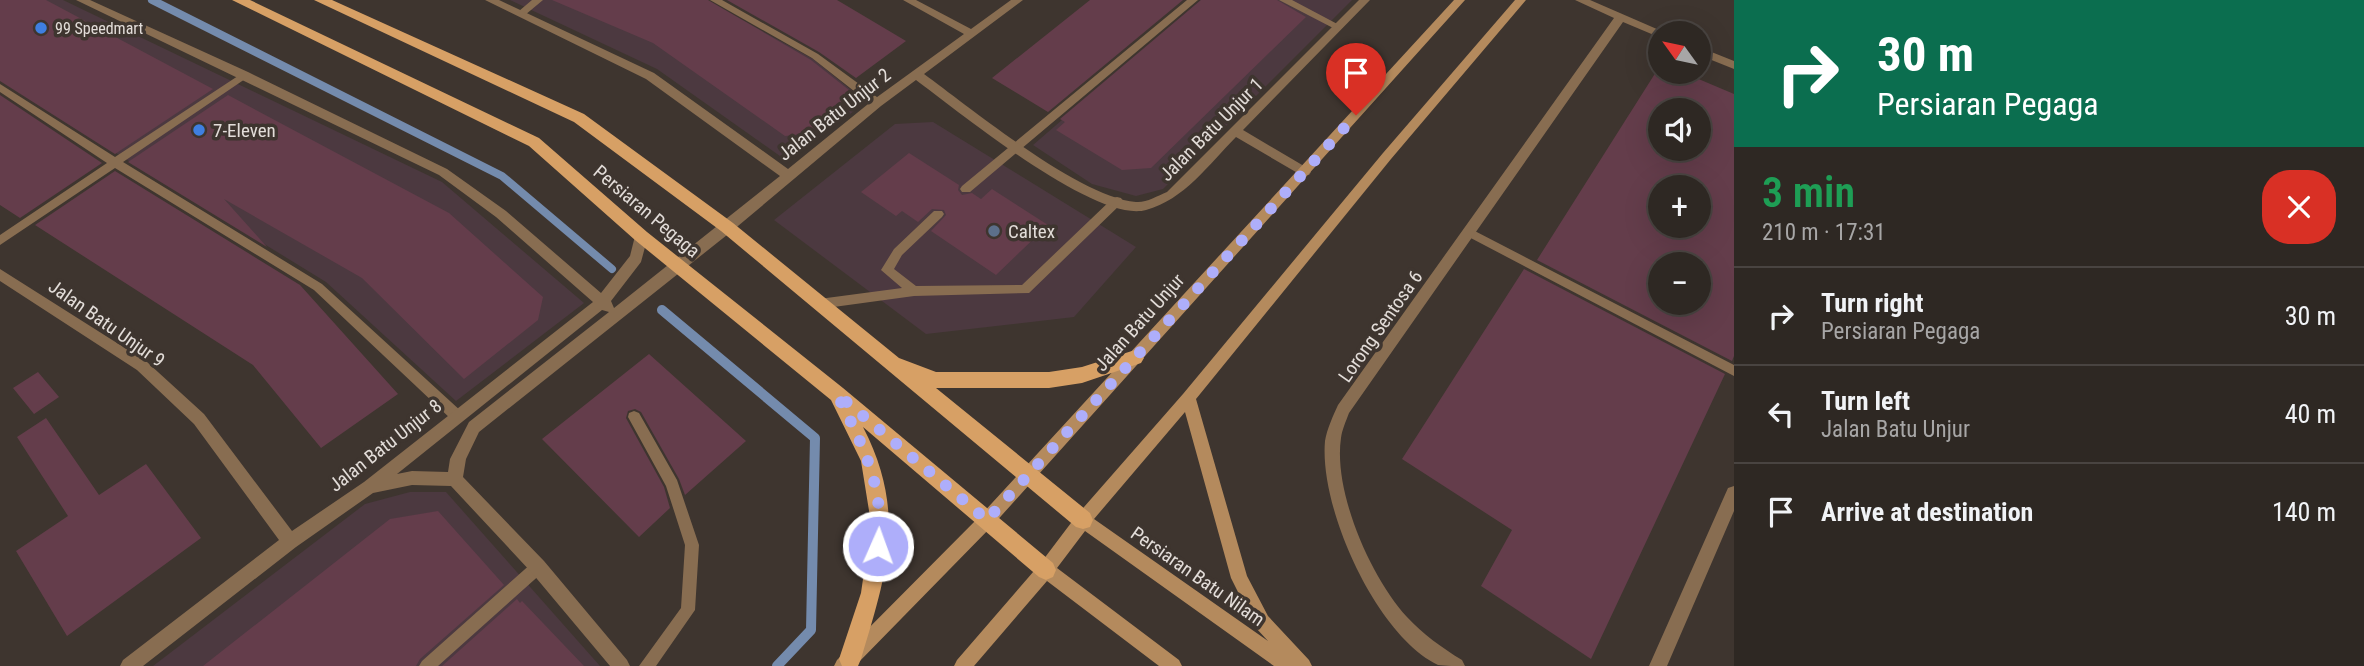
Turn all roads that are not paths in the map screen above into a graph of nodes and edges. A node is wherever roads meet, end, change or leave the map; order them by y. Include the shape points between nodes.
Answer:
1 (81, 0) edge
2 (239, 0) edge
3 (321, 0) edge
4 (490, 0) edge
5 (538, 0) edge
6 (715, 0) edge
7 (908, 0) edge
8 (1018, 0) edge
9 (1193, 0) edge
10 (1284, 0) edge
11 (1365, 0) edge
12 (1460, 0) edge
13 (1521, 0) edge
14 (1580, 0) edge
15 (522, 13) junction
16 (1621, 17) junction
17 (1338, 27) junction
18 (1648, 28) edge
19 (973, 34) junction
20 (1712, 56) edge
21 (1734, 65) edge
22 (244, 75) junction
23 (917, 75) junction
24 (0, 87) edge
25 (877, 103) junction
26 (1235, 131) junction
27 (1019, 147) junction
28 (116, 163) junction
29 (1305, 172) junction
30 (787, 175) junction
31 (966, 190) dead end
32 (1117, 201) junction
33 (939, 214) dead end
34 (727, 228) junction
35 (1469, 232) junction
36 (641, 236) junction
37 (0, 242) edge
38 (679, 266) junction
39 (0, 274) edge
40 (914, 291) junction
41 (602, 302) junction
42 (819, 304) junction
43 (617, 314) junction
44 (880, 355) junction
45 (1135, 358) junction
46 (1734, 371) edge
47 (837, 394) junction
48 (1188, 398) junction
49 (457, 416) junction
50 (634, 417) dead end
51 (1027, 476) junction
52 (455, 479) junction
53 (369, 487) junction
54 (1734, 493) edge
55 (987, 520) junction
56 (1083, 520) junction
57 (290, 542) junction
58 (538, 567) junction
59 (1046, 570) junction
60 (846, 662) edge
61 (129, 666) edge
62 (427, 666) edge
63 (621, 666) edge
64 (647, 666) edge
65 (963, 666) edge
66 (1173, 666) edge
67 (1289, 666) edge
68 (1303, 666) edge
69 (1456, 666) edge
70 (1658, 666) edge

1 - 22 street
2 - 36 main road, Persiaran Pegaga via 534,142
3 - 34 main road, Persiaran Pegaga via 579,118
4 - 15 street
5 - 15 lane
6 - 25 lane via 815,56
7 - 19 street
8 - 19 street, Jalan Batu Unjur 2
9 - 27 lane
10 - 17 lane
11 - 17 street, Jalan Batu Unjur 1
12 - 29 main road, Jalan Batu Unjur
13 - 48 main road
14 - 16 street
15 - 30 street via 650,76
16 - 18 street
16 - 35 street, Lorong Sentosa 6
17 - 26 street, Jalan Batu Unjur 1
19 - 23 street, Jalan Batu Unjur 2
20 - 21 street
22 - 28 lane
22 - 41 street via 443,172 501,214
23 - 25 street, Jalan Batu Unjur 2
23 - 27 street, Jalan Batu Unjur 1
24 - 28 lane
25 - 30 street, Jalan Batu Unjur 2
26 - 29 street
26 - 32 street, Jalan Batu Unjur 1 via 1171,195 1138,207
27 - 31 lane
27 - 32 street, Jalan Batu Unjur 1 via 1091,193
28 - 37 lane
28 - 49 lane via 318,287
29 - 45 main road, Jalan Batu Unjur
30 - 34 street, Jalan Batu Unjur 2
32 - 40 lane via 1025,290
33 - 40 lane via 898,252 887,270
34 - 38 street, Jalan Batu Unjur 2
34 - 42 main road, Persiaran Pegaga
35 - 46 lane
35 - 69 street, Lorong Sentosa 6 via 1343,411 1333,440 1344,520 1363,562 1394,615 1430,650
36 - 38 main road, Persiaran Pegaga
36 - 41 street, Jalan Batu Unjur 8 via 636,258
38 - 43 street
38 - 47 main road, Persiaran Pegaga
39 - 57 street, Jalan Batu Unjur 9 via 142,366 190,410
40 - 42 lane
41 - 43 street
41 - 49 street, Jalan Batu Unjur 8
42 - 44 main road, Persiaran Pegaga
43 - 52 street via 474,428 458,459
44 - 45 main road via 934,380 981,382 1082,375
44 - 51 main road, Persiaran Pegaga
45 - 51 main road, Jalan Batu Unjur
47 - 55 main road, Persiaran Pegaga
47 - 60 main road via 870,460 881,523 871,593
48 - 56 main road
48 - 68 main road via 1239,578 1262,622
49 - 53 street, Jalan Batu Unjur 8
50 - 64 lane via 671,485 692,545 688,610
51 - 55 main road, Jalan Batu Unjur
51 - 56 main road, Persiaran Pegaga
52 - 53 street via 412,478
52 - 58 street
53 - 57 street, Jalan Batu Unjur 8
54 - 70 street
55 - 59 main road, Persiaran Pegaga
55 - 60 main road, Jalan Batu Unjur
56 - 59 main road
56 - 67 main road, Persiaran Batu Nilam
57 - 61 street, Jalan Batu Unjur 8
58 - 62 lane
58 - 63 street
59 - 65 main road
59 - 66 main road

